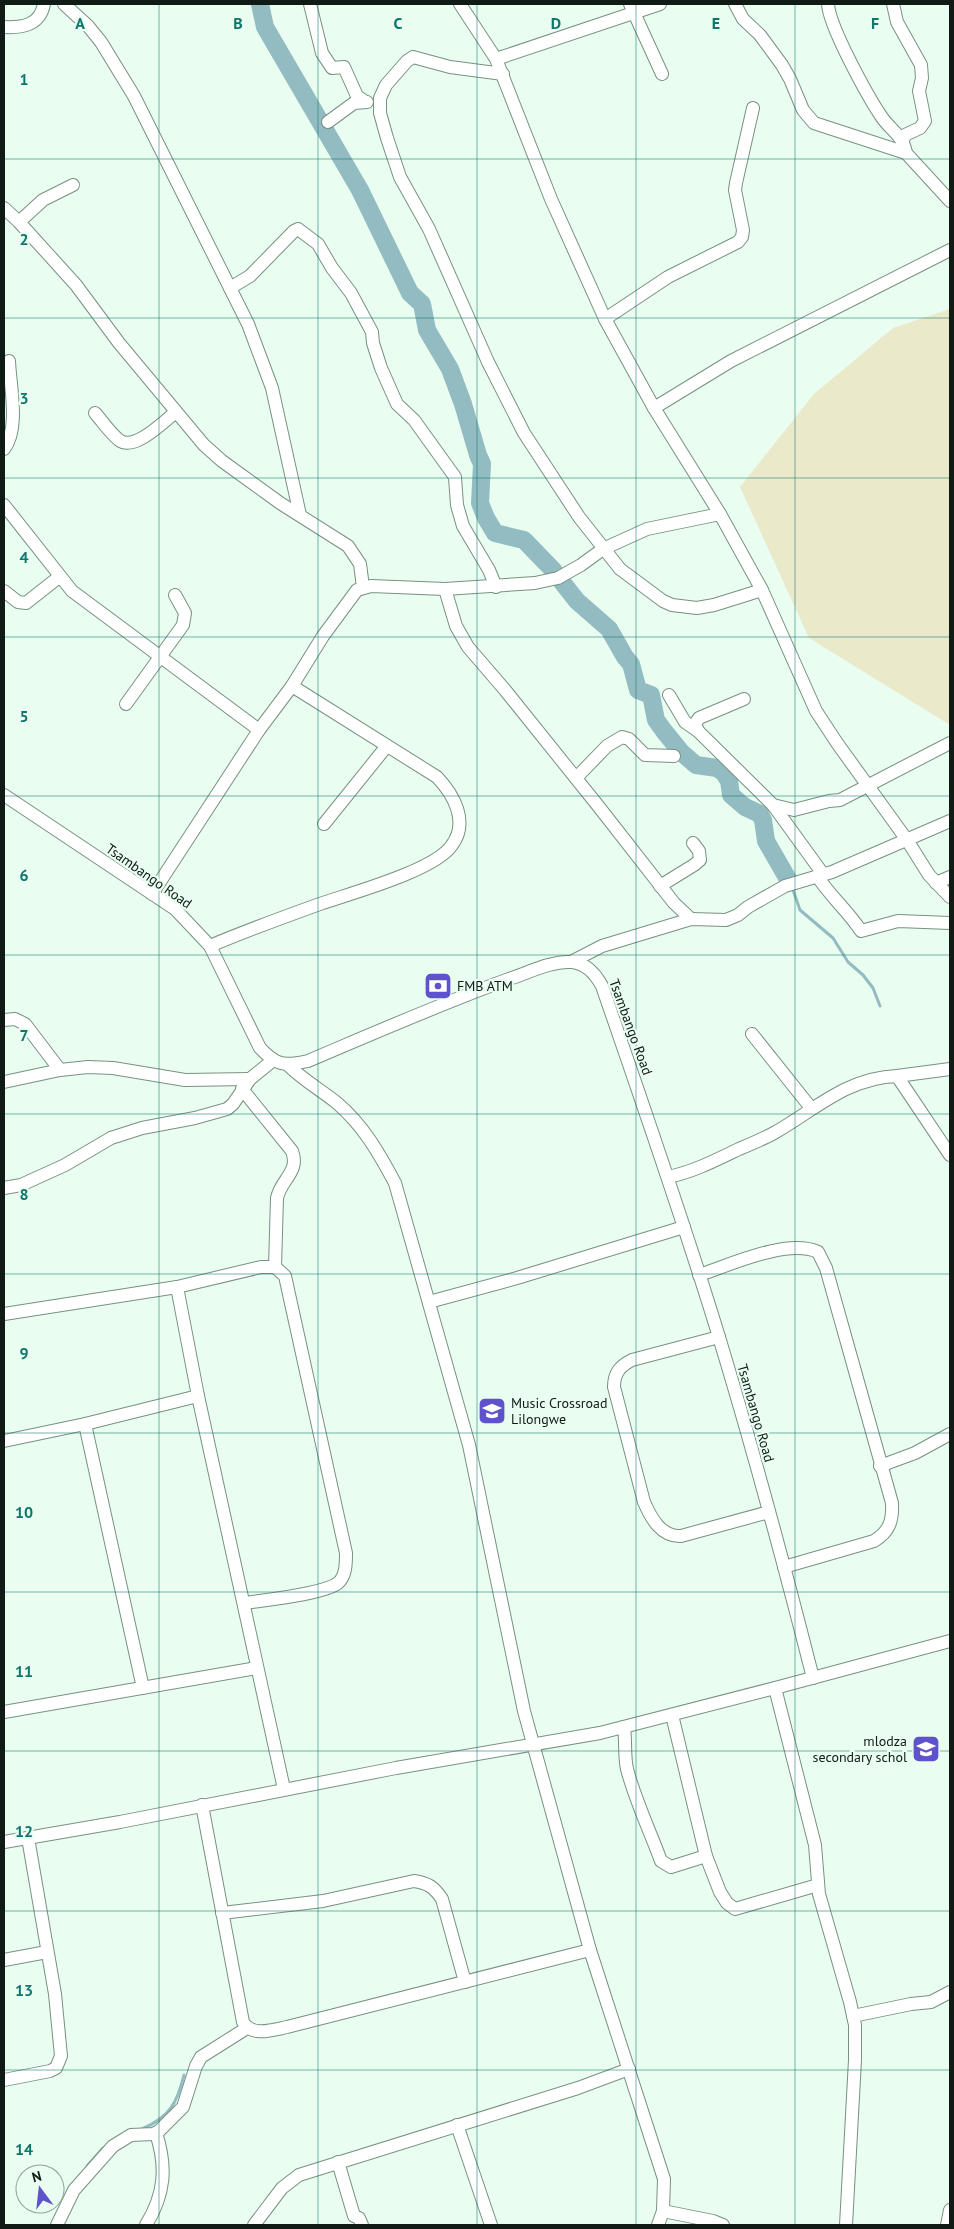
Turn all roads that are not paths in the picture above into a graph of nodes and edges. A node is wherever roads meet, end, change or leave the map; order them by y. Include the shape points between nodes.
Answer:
1 (44, 4) edge
2 (64, 4) edge
3 (310, 4) edge
4 (460, 4) edge
5 (660, 4) edge
6 (735, 4) edge
7 (828, 4) edge
8 (893, 4) edge
9 (632, 8) edge
10 (4, 26) edge
11 (496, 59) junction
12 (503, 74) junction
13 (662, 74) dead end
14 (364, 101) junction
15 (753, 108) dead end
16 (380, 113) junction
17 (328, 122) dead end
18 (903, 140) junction
19 (906, 153) junction
20 (74, 184) dead end
21 (950, 201) edge
22 (4, 208) edge
23 (19, 222) junction
24 (950, 250) edge
25 (230, 288) junction
26 (605, 319) junction
27 (8, 361) dead end
28 (654, 408) junction
29 (176, 412) junction
30 (95, 413) dead end
31 (4, 449) edge
32 (4, 505) edge
33 (720, 514) junction
34 (300, 515) junction
35 (603, 549) junction
36 (59, 577) junction
37 (363, 587) junction
38 (496, 587) junction
39 (445, 589) junction
40 (762, 590) junction
41 (4, 592) edge
42 (175, 595) dead end
43 (161, 656) junction
44 (292, 686) junction
45 (669, 695) dead end
46 (744, 699) dead end
47 (126, 704) dead end
48 (259, 730) junction
49 (698, 731) junction
50 (950, 743) edge
51 (386, 747) junction
52 (674, 756) dead end
53 (576, 778) junction
54 (868, 786) junction
55 (4, 794) edge
56 (773, 805) junction
57 (950, 821) edge
58 (324, 824) dead end
59 (908, 840) junction
60 (693, 843) dead end
61 (820, 875) junction
62 (950, 877) edge
63 (936, 883) junction
64 (660, 886) junction
65 (152, 894) junction
66 (950, 897) edge
67 (691, 919) junction
68 (950, 923) edge
69 (210, 946) junction
70 (571, 962) junction
71 (4, 1020) edge
72 (752, 1034) dead end
73 (272, 1061) junction
74 (288, 1065) junction
75 (950, 1069) edge
76 (60, 1070) junction
77 (897, 1076) junction
78 (4, 1082) edge
79 (246, 1084) junction
80 (811, 1108) junction
81 (950, 1155) edge
82 (668, 1177) junction
83 (4, 1188) edge
84 (684, 1227) junction
85 (275, 1267) junction
86 (699, 1274) junction
87 (177, 1286) junction
88 (429, 1302) junction
89 (4, 1314) edge
90 (719, 1337) junction
91 (198, 1396) junction
92 (85, 1424) junction
93 (950, 1434) edge
94 (4, 1440) edge
95 (880, 1466) junction
96 (769, 1512) junction
97 (784, 1566) junction
98 (245, 1603) junction
99 (950, 1641) edge
100 (257, 1668) junction
101 (813, 1678) junction
102 (143, 1688) junction
103 (776, 1688) junction
104 (4, 1712) edge
105 (672, 1715) junction
106 (624, 1727) junction
107 (534, 1745) junction
108 (284, 1789) junction
109 (202, 1805) junction
110 (28, 1838) junction
111 (4, 1842) edge
112 (706, 1856) junction
113 (818, 1885) junction
114 (222, 1913) junction
115 (590, 1950) junction
116 (47, 1952) junction
117 (4, 1960) edge
118 (465, 1982) junction
119 (950, 1992) edge
120 (853, 2016) junction
121 (247, 2028) junction
122 (629, 2069) junction
123 (4, 2080) edge
124 (456, 2125) junction
125 (156, 2133) junction
126 (338, 2162) junction
127 (950, 2210) edge
128 (663, 2211) junction
129 (57, 2225) edge
130 (146, 2225) edge
131 (254, 2225) edge
132 (362, 2225) edge
133 (491, 2225) edge
134 (658, 2225) edge
135 (723, 2225) edge
136 (846, 2225) edge
137 (948, 2225) edge

1 - 10 street via 43,12 32,23
2 - 25 street via 101,42 134,96
3 - 14 street via 325,59 332,68 346,69 357,96
4 - 11 street
5 - 9 street
6 - 19 street via 743,20 760,35 782,65 803,110 814,123
7 - 18 street via 838,36 874,104
8 - 18 street via 897,22 922,72 918,90 925,121
9 - 11 street
9 - 13 street
11 - 12 street
12 - 16 street via 410,58 382,91
12 - 26 street via 551,199
14 - 16 street via 373,104
14 - 17 street via 354,103
15 - 26 street via 735,190 742,237 668,277
16 - 35 street via 400,177 429,229 488,362 524,433
18 - 19 street
19 - 21 street
20 - 23 street via 44,200
22 - 23 street
23 - 29 street via 76,285
24 - 28 street via 731,361
25 - 34 street via 248,324 272,388
25 - 38 street via 250,276 294,230 298,229 318,244 372,332 380,368 397,404 414,420 455,477 457,505 463,526
26 - 28 street
27 - 31 street via 13,426
28 - 33 street
29 - 30 street via 131,444 120,441
29 - 34 street via 222,461
32 - 36 street
33 - 35 street via 647,530
33 - 40 street
34 - 37 street via 348,546 360,564
35 - 38 street via 558,578
35 - 40 street via 620,569 663,601 672,604 697,608
36 - 41 street via 26,603 18,602
36 - 43 street via 86,603
37 - 39 street
37 - 44 street via 352,596
38 - 39 street
39 - 53 street via 456,626 468,647
40 - 54 street via 816,711
42 - 43 street via 183,608 185,620
43 - 47 street
43 - 48 street
44 - 48 street
44 - 51 street
45 - 49 street via 685,722
46 - 49 street via 699,718 695,724
48 - 65 street
49 - 56 street
50 - 54 street
51 - 58 street
51 - 69 street via 437,777 452,795 459,815 459,827 457,837 445,854 408,873
52 - 53 street via 645,755 629,739 622,737 607,746
53 - 64 street
54 - 56 street via 840,800 799,809 789,810
54 - 59 street
55 - 65 street, Tsambango Road
56 - 61 street
57 - 59 street
59 - 61 street
59 - 63 street
60 - 64 street via 700,851 700,860
61 - 67 street via 786,886 726,920
61 - 68 street via 861,931 898,922
62 - 63 street
63 - 66 street
64 - 67 street
65 - 69 street, Tsambango Road via 175,909
67 - 70 street via 602,946
69 - 73 street, Tsambango Road via 260,1048
70 - 74 street via 549,966 473,992 308,1061
70 - 82 street, Tsambango Road via 588,967 602,986
71 - 76 street via 15,1019 25,1024
72 - 80 street
73 - 74 street
73 - 79 street
74 - 88 street via 355,1120 378,1150 395,1183
75 - 77 street
76 - 78 street
76 - 79 street via 113,1068 185,1080
77 - 80 street via 869,1079
77 - 81 street
79 - 83 street via 227,1109 112,1138 65,1165 21,1185
79 - 85 street via 295,1160 294,1168 278,1192
80 - 82 street via 764,1138 693,1170
82 - 84 street, Tsambango Road
84 - 86 street, Tsambango Road
84 - 88 street
85 - 87 street via 261,1267
85 - 98 street via 285,1276 346,1554 346,1570 338,1582 324,1589
86 - 90 street, Tsambango Road
86 - 95 street via 785,1249 801,1247 818,1252 826,1268
87 - 89 street
87 - 91 street
88 - 107 street via 468,1445
90 - 96 street, Tsambango Road
90 - 96 street via 632,1360 618,1370 614,1378 644,1502 665,1533 672,1536
91 - 92 street
91 - 98 street
92 - 94 street
92 - 102 street
93 - 95 street
95 - 97 street via 892,1503 889,1527 883,1535 874,1541
96 - 97 street, Tsambango Road
97 - 101 street, Tsambango Road
98 - 100 street
99 - 101 street
100 - 102 street
100 - 108 street
101 - 103 street
102 - 104 street
103 - 105 street
103 - 113 street via 815,1846
105 - 106 street
105 - 112 street
106 - 107 street
106 - 112 street via 625,1758 631,1781 661,1861 671,1867
107 - 108 street
107 - 115 street
108 - 109 street
109 - 110 street
109 - 114 street
110 - 111 street
110 - 116 street
112 - 113 street via 720,1892 735,1909
113 - 120 street
114 - 118 street via 323,1901 414,1881 425,1882 436,1889 442,1899
114 - 121 street via 243,2022
115 - 118 street
115 - 122 street
116 - 117 street
116 - 123 street via 55,1994 60,2063 50,2072
118 - 121 street via 287,2027 263,2031
119 - 120 street via 931,2002
120 - 136 street via 855,2060
121 - 125 street via 201,2057 183,2107
122 - 124 street
122 - 128 street via 664,2179
124 - 126 street
124 - 133 street
125 - 129 street via 131,2135 113,2146 74,2190
125 - 130 street via 164,2165 158,2195
126 - 131 street via 289,2180
126 - 132 street via 354,2216
127 - 137 street
128 - 134 street
128 - 135 street

